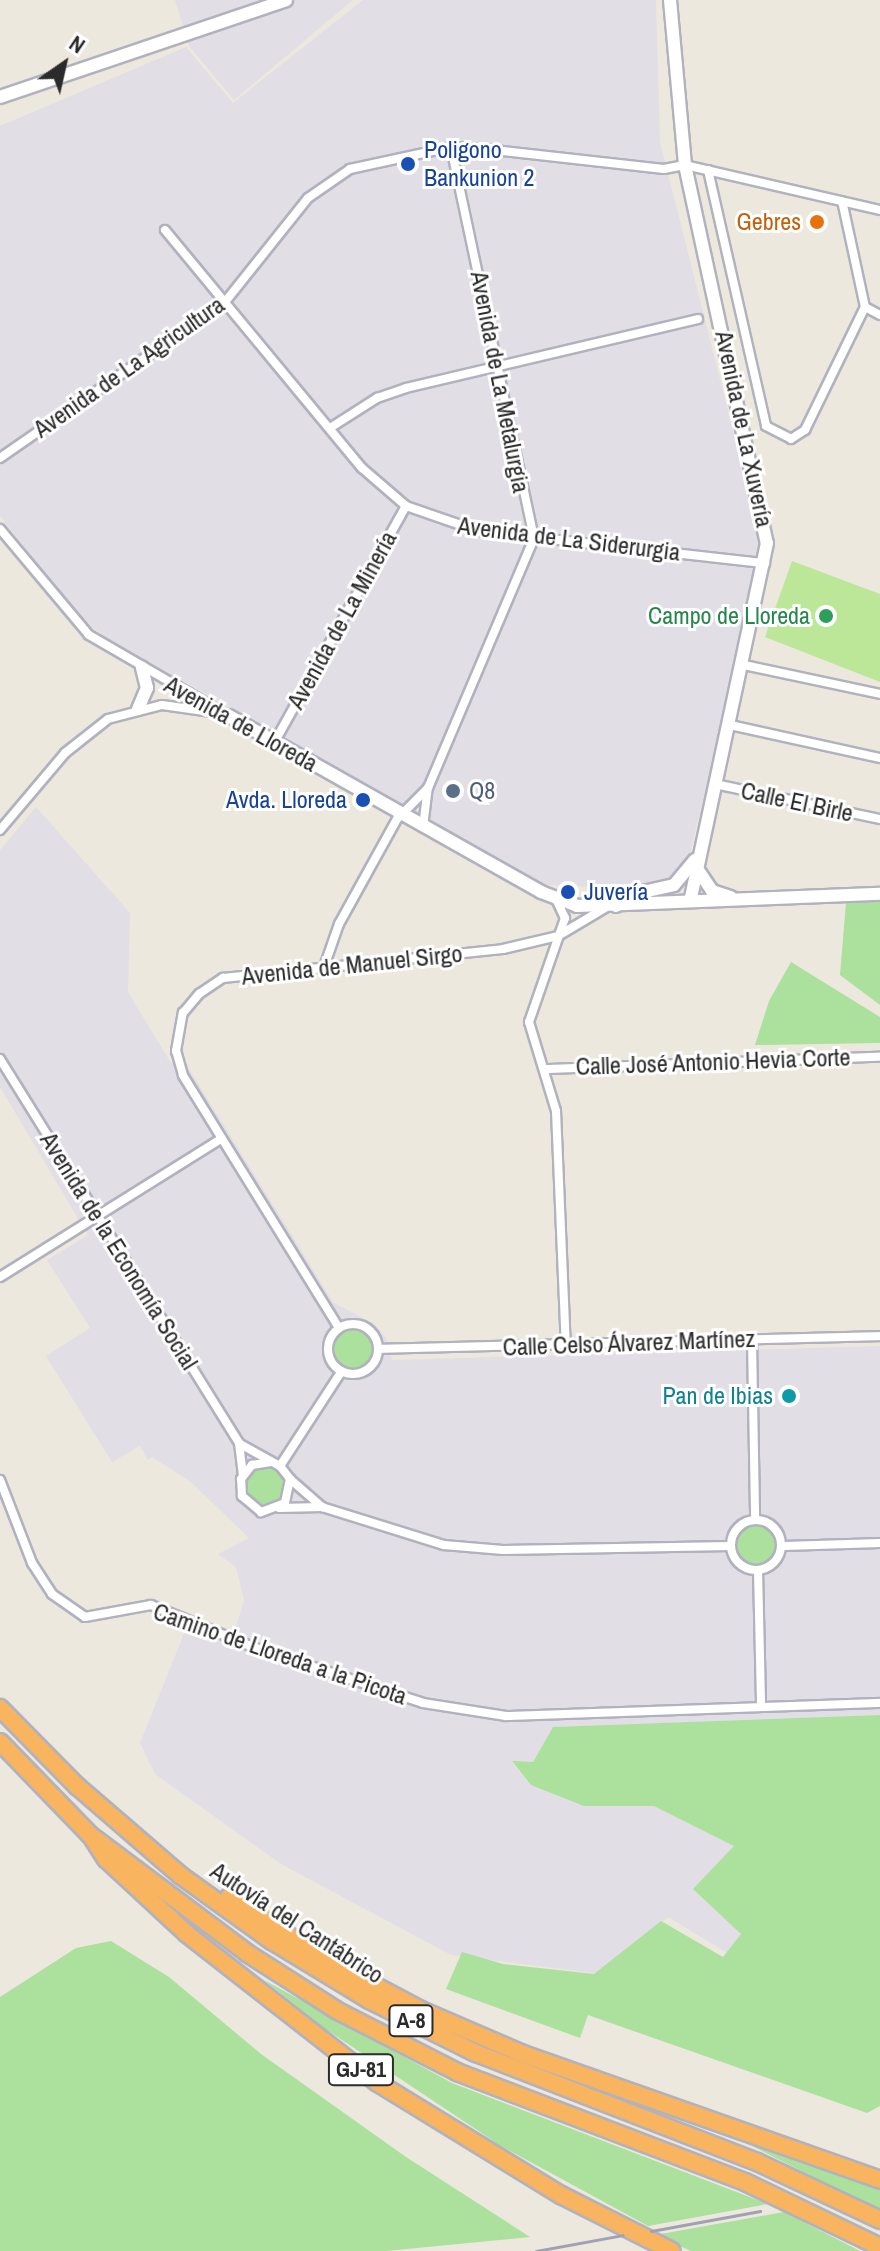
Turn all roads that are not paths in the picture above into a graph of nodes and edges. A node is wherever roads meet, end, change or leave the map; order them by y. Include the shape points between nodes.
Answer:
1 (286, 0) edge
2 (670, 0) edge
3 (0, 97) edge
4 (451, 147) junction
5 (685, 165) junction
6 (708, 170) junction
7 (842, 201) junction
8 (880, 210) edge
9 (165, 230) dead end
10 (225, 302) junction
11 (865, 307) junction
12 (880, 315) edge
13 (698, 319) dead end
14 (497, 363) junction
15 (330, 428) junction
16 (0, 458) edge
17 (406, 506) junction
18 (0, 529) edge
19 (534, 538) junction
20 (766, 563) junction
21 (744, 665) junction
22 (142, 668) junction
23 (880, 694) edge
24 (138, 709) junction
25 (229, 716) junction
26 (730, 725) junction
27 (279, 734) dead end
28 (880, 758) edge
29 (715, 784) junction
30 (428, 788) junction
31 (401, 814) junction
32 (880, 819) edge
33 (423, 827) junction
34 (0, 830) edge
35 (697, 861) junction
36 (880, 894) edge
37 (737, 900) junction
38 (557, 901) junction
39 (690, 901) junction
40 (610, 907) junction
41 (558, 936) junction
42 (324, 967) junction
43 (880, 1057) edge
44 (0, 1059) edge
45 (546, 1069) junction
46 (221, 1139) junction
47 (99, 1217) junction
48 (0, 1277) edge
49 (339, 1328) junction
50 (880, 1336) edge
51 (752, 1340) junction
52 (566, 1345) junction
53 (378, 1349) junction
54 (341, 1372) junction
55 (239, 1443) junction
56 (275, 1464) junction
57 (243, 1475) junction
58 (290, 1479) junction
59 (0, 1480) edge
60 (322, 1507) junction
61 (279, 1508) junction
62 (755, 1520) junction
63 (880, 1543) edge
64 (731, 1546) junction
65 (781, 1546) junction
66 (758, 1570) junction
67 (0, 1696) edge
68 (880, 1703) edge
69 (761, 1707) junction
70 (0, 1708) edge
71 (0, 1742) edge
72 (90, 1835) junction
73 (880, 2180) edge
74 (880, 2220) edge
75 (880, 2247) edge
76 (672, 2251) edge

1 - 3 street
2 - 5 street, Avenida de La Xuvería
4 - 5 street, Avenida de La Agricultura via 664,169
4 - 10 street, Avenida de La Agricultura via 350,169 308,198
4 - 14 street, Avenida de La Metalurgia
5 - 6 street, Avenida de La Agricultura
5 - 20 street, Avenida de La Xuvería via 765,520
6 - 7 street, Avenida de La Agricultura
6 - 11 street via 766,426 791,439 805,430
7 - 8 street, Avenida de La Agricultura
7 - 11 street
9 - 10 street, Avenida de La Siderurgia
10 - 15 street, Avenida de La Siderurgia
10 - 16 street, Avenida de La Agricultura
11 - 12 street
13 - 14 street
14 - 15 street via 377,398
14 - 19 street, Avenida de La Metalurgia
15 - 17 street, Avenida de La Siderurgia via 362,468
17 - 19 street, Avenida de La Siderurgia via 449,524
17 - 27 street, Avenida de La Minería
18 - 22 street, Avenida de Lloreda via 78,624
19 - 20 street, Avenida de La Siderurgia
19 - 30 street
20 - 21 street, Avenida de La Xuvería
21 - 23 street
21 - 26 street, Avenida de La Xuvería
22 - 24 street via 147,688
22 - 25 street, Avenida de Lloreda
24 - 25 street via 175,705
24 - 34 street via 81,737
25 - 31 street, Avenida de Lloreda
26 - 28 street
26 - 29 street, Avenida de La Xuvería
29 - 32 street, Calle El Birle
29 - 35 street, Avenida de La Xuvería
30 - 31 street
30 - 33 street
31 - 33 street, Avenida de Lloreda
31 - 42 street via 339,924
33 - 38 street, Avenida de Lloreda
35 - 37 street via 712,891
35 - 39 street, Avenida de La Xuvería
35 - 40 street, Avenida de La Xuvería via 674,885 629,895
36 - 37 street, Avenida de Manuel Sirgo
37 - 39 street, Avenida de Manuel Sirgo
38 - 40 street, Avenida de Lloreda
38 - 41 street via 565,918
39 - 40 street, Avenida de Manuel Sirgo
40 - 41 street, Avenida de Manuel Sirgo
41 - 42 street, Avenida de Manuel Sirgo via 442,957
41 - 45 street via 529,1022
42 - 46 street, Avenida de Manuel Sirgo via 223,978 183,1013 176,1037 178,1062
43 - 45 street, Calle José Antonio Hevia Corte
44 - 47 street, Avenida de la Economía Social
45 - 52 street via 560,1161
46 - 47 street
46 - 49 street, Avenida de Manuel Sirgo
47 - 48 street
47 - 55 street, Avenida de la Economía Social
49 - 53 street via 354,1324 368,1329
49 - 54 street via 327,1346 330,1361
50 - 51 street, Calle Celso Álvarez Martínez
51 - 52 street, Calle Celso Álvarez Martínez
51 - 62 street
52 - 53 street, Calle Celso Álvarez Martínez
53 - 54 street via 366,1371
54 - 56 street
55 - 56 street, Avenida de la Economía Social
55 - 57 street, Avenida de la Economía Social
56 - 57 street via 259,1462
56 - 58 street
57 - 61 street via 240,1487 246,1503 261,1512
58 - 60 street
58 - 61 street via 289,1496
59 - 69 street, Camino de Lloreda a la Picota via 32,1563 52,1594 85,1617 151,1605 385,1694 477,1713
60 - 61 street
60 - 64 street via 411,1538 473,1549
62 - 64 street via 735,1531
62 - 65 street via 771,1524
63 - 65 street
64 - 66 street via 737,1561
65 - 66 street via 777,1560
66 - 69 street
67 - 73 highway via 86,1782 230,1898 323,1958 421,2010 523,2054
68 - 69 street, Camino de Lloreda a la Picota
70 - 74 highway, Autovía del Cantábrico / A-8 via 77,1786 180,1875 272,1941 369,2000 476,2053 757,2162
71 - 72 highway, Autovía del Cantábrico / A-8
72 - 75 highway, Autovía del Cantábrico / A-8 via 247,1953 336,2010 457,2072 745,2182
72 - 76 highway, GJ-81 via 106,1859 187,1934 378,2083 561,2195

